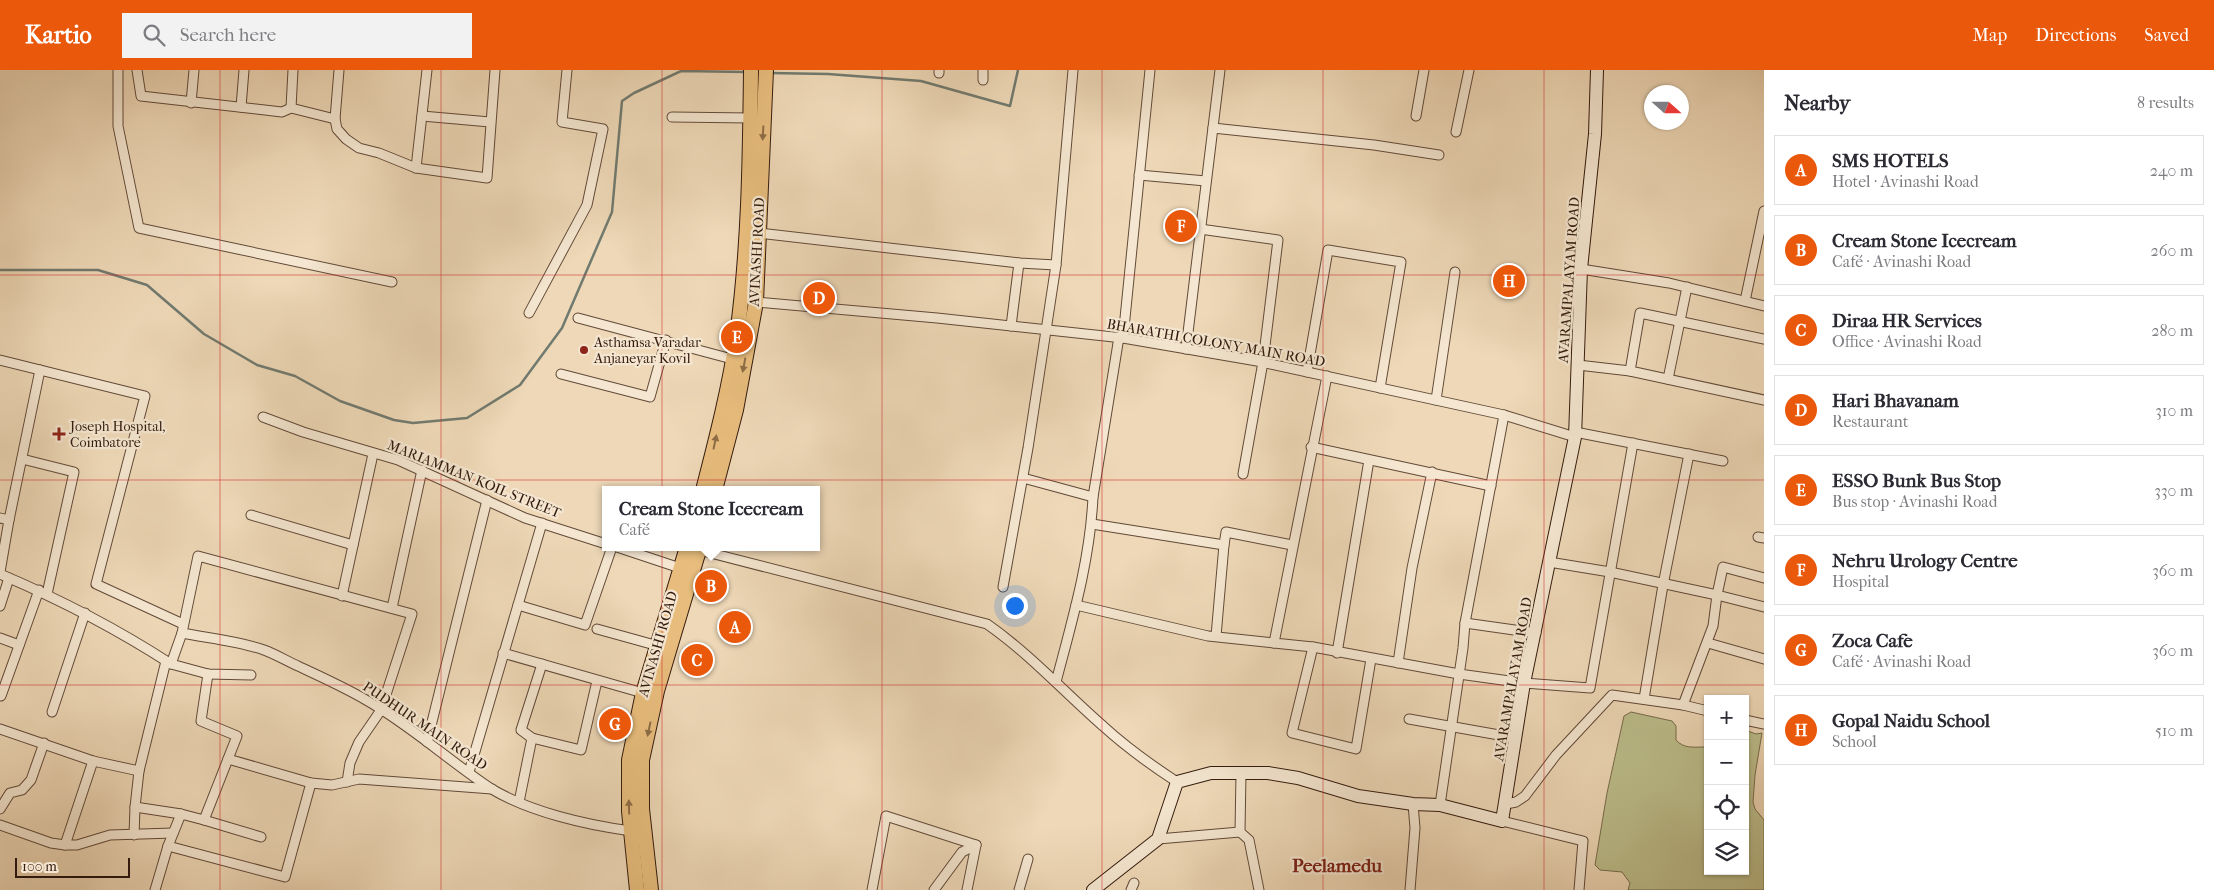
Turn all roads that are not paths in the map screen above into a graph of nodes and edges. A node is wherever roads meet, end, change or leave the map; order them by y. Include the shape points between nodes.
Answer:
1 (118, 70) edge
2 (137, 70) edge
3 (194, 70) edge
4 (244, 70) edge
5 (293, 70) edge
6 (339, 70) edge
7 (426, 70) edge
8 (495, 70) edge
9 (567, 70) edge
10 (751, 70) edge
11 (766, 70) edge
12 (983, 70) edge
13 (1073, 70) edge
14 (1150, 70) edge
15 (1220, 70) edge
16 (1424, 70) edge
17 (1469, 70) edge
18 (1597, 70) edge
19 (983, 80) dead end
20 (191, 103) junction
21 (241, 107) junction
22 (291, 108) junction
23 (422, 116) junction
24 (1416, 116) dead end
25 (672, 117) dead end
26 (750, 118) junction
27 (335, 119) junction
28 (490, 122) junction
29 (1212, 128) junction
30 (1456, 132) dead end
31 (1439, 155) dead end
32 (416, 168) junction
33 (1139, 176) junction
34 (1206, 181) junction
35 (1764, 212) edge
36 (1200, 230) junction
37 (759, 233) junction
38 (1019, 263) junction
39 (1056, 265) junction
40 (1582, 269) junction
41 (1455, 272) dead end
42 (392, 282) dead end
43 (1687, 287) junction
44 (1745, 301) junction
45 (756, 302) junction
46 (1764, 306) edge
47 (529, 313) dead end
48 (578, 318) dead end
49 (1680, 320) junction
50 (1011, 326) junction
51 (1045, 331) junction
52 (1121, 338) junction
53 (1764, 339) edge
54 (666, 340) junction
55 (1186, 349) junction
56 (732, 359) junction
57 (0, 360) edge
58 (1263, 362) junction
59 (1578, 365) junction
60 (40, 370) junction
61 (1630, 371) junction
62 (1307, 372) junction
63 (561, 374) dead end
64 (1327, 376) junction
65 (1668, 379) junction
66 (1380, 388) junction
67 (1436, 400) junction
68 (1764, 400) edge
69 (1504, 415) junction
70 (263, 417) dead end
71 (1575, 434) junction
72 (1633, 443) junction
73 (1311, 447) junction
74 (373, 454) junction
75 (1689, 454) junction
76 (22, 458) junction
77 (1369, 460) junction
78 (1723, 461) dead end
79 (422, 470) junction
80 (1432, 472) junction
81 (1243, 474) dead end
82 (1023, 478) junction
83 (704, 486) edge
84 (716, 486) edge
85 (1491, 486) junction
86 (1093, 497) junction
87 (487, 500) junction
88 (251, 515) dead end
89 (5, 519) edge
90 (542, 523) junction
91 (1092, 524) junction
92 (602, 543) edge
93 (353, 545) junction
94 (1224, 545) junction
95 (1292, 545) junction
96 (611, 551) edge
97 (630, 551) edge
98 (694, 551) edge
99 (695, 551) edge
100 (708, 551) edge
101 (1549, 562) junction
102 (680, 568) junction
103 (1610, 572) junction
104 (3, 574) edge
105 (1764, 578) edge
106 (1663, 585) junction
107 (1003, 587) dead end
108 (43, 592) junction
109 (342, 596) junction
110 (1717, 596) junction
111 (518, 605) junction
112 (0, 606) edge
113 (1076, 606) junction
114 (1764, 607) edge
115 (392, 608) junction
116 (85, 613) junction
117 (1465, 623) junction
118 (183, 628) junction
119 (597, 629) dead end
120 (1536, 633) junction
121 (1216, 636) junction
122 (0, 638) edge
123 (1274, 643) junction
124 (1708, 643) junction
125 (19, 645) junction
126 (663, 647) junction
127 (1313, 647) junction
128 (502, 653) junction
129 (1337, 653) junction
130 (1371, 659) junction
131 (1764, 659) edge
132 (168, 663) junction
133 (1398, 663) junction
134 (542, 664) junction
135 (208, 674) junction
136 (1460, 674) junction
137 (251, 676) dead end
138 (655, 676) junction
139 (597, 681) junction
140 (1056, 682) junction
141 (1524, 682) junction
142 (643, 693) junction
143 (1, 696) edge
144 (1644, 699) junction
145 (1683, 705) junction
146 (381, 710) junction
147 (1704, 710) edge
148 (52, 712) dead end
149 (1409, 719) dead end
150 (1749, 721) edge
151 (1764, 724) edge
152 (1450, 728) junction
153 (1, 731) edge
154 (532, 738) junction
155 (1516, 738) junction
156 (427, 742) junction
157 (44, 744) junction
158 (228, 760) junction
159 (93, 761) junction
160 (139, 771) junction
161 (469, 772) junction
162 (1241, 773) junction
163 (347, 782) junction
164 (1177, 782) junction
165 (312, 783) junction
166 (492, 789) junction
167 (519, 802) junction
168 (1413, 804) junction
169 (1506, 804) junction
170 (1440, 805) junction
171 (135, 808) junction
172 (0, 810) edge
173 (181, 814) junction
174 (204, 820) junction
175 (1502, 821) junction
176 (0, 825) edge
177 (631, 831) junction
178 (1240, 832) junction
179 (173, 833) junction
180 (134, 835) junction
181 (261, 836) dead end
182 (1158, 839) junction
183 (65, 845) junction
184 (976, 845) junction
185 (168, 846) junction
186 (1028, 859) dead end
187 (155, 890) edge
188 (637, 890) edge
189 (651, 890) edge
190 (872, 890) edge
191 (934, 890) edge
192 (967, 890) edge
193 (1019, 890) edge
194 (1093, 890) edge
195 (1259, 890) edge
196 (1410, 890) edge
197 (1579, 890) edge

1 - 42 street via 118,126 139,228
2 - 20 street via 142,96
3 - 20 street
4 - 21 street
5 - 22 street
6 - 27 street
7 - 23 street
8 - 28 street
9 - 47 street via 562,122 603,129 587,205
10 - 26 main road, AVINASHI ROAD
11 -> 37 main road, AVINASHI ROAD
12 - 19 street
13 - 39 street
14 - 33 street
15 - 29 street
16 - 24 street
17 - 30 street
18 - 40 street, AVARAMPALAYAM ROAD via 1595,134
20 - 21 street
21 - 22 street via 282,112
22 - 27 street
23 - 28 street
23 - 32 street
25 - 26 street
26 - 56 main road, AVINASHI ROAD via 741,299
27 - 32 street via 337,129 359,148
28 - 32 street via 486,178
29 - 31 street
29 - 34 street
33 - 34 street
33 - 52 street
34 - 36 street
35 - 44 street
36 - 55 street
36 - 58 street via 1278,240
37 - 38 street
37 - 45 main road, AVINASHI ROAD
38 - 39 street
38 - 50 street
39 - 51 street
40 - 43 street
40 - 59 street, AVARAMPALAYAM ROAD
41 - 67 street
43 - 44 street
43 - 49 street
44 - 46 street
45 - 50 street, BHARATHI COLONY MAIN ROAD
45 -> 84 main road, AVINASHI ROAD via 736,410
48 - 54 street
49 - 53 street
49 - 61 street via 1640,313
49 - 65 street
50 - 51 street, BHARATHI COLONY MAIN ROAD
51 - 52 street, BHARATHI COLONY MAIN ROAD
51 - 82 street
52 - 55 street, BHARATHI COLONY MAIN ROAD
52 - 86 street
54 - 56 street
54 - 63 street via 650,396
55 - 58 street, BHARATHI COLONY MAIN ROAD
83 -> 56 main road, AVINASHI ROAD
57 - 60 street
58 - 62 street, BHARATHI COLONY MAIN ROAD
58 - 81 street
59 - 61 street
59 - 71 street, AVARAMPALAYAM ROAD
60 - 76 street
60 - 118 street, PUDHUR MAIN ROAD via 145,396 96,584
61 - 65 street
62 - 64 street, BHARATHI COLONY MAIN ROAD
62 - 66 street via 1328,250 1401,262
64 - 66 street, BHARATHI COLONY MAIN ROAD
64 - 73 street
65 - 68 street
66 - 67 street, BHARATHI COLONY MAIN ROAD
67 - 69 street, BHARATHI COLONY MAIN ROAD
69 - 71 street, BHARATHI COLONY MAIN ROAD
69 - 85 street
70 - 74 street, MARIAMMAN KOIL STREET
71 - 72 street, BHARATHI COLONY MAIN ROAD
71 - 101 street, AVARAMPALAYAM ROAD
72 - 75 street, BHARATHI COLONY MAIN ROAD
72 - 103 street
73 - 77 street
73 - 95 street
74 - 79 street, MARIAMMAN KOIL STREET
74 - 93 street
75 - 78 street, BHARATHI COLONY MAIN ROAD
75 - 106 street
76 - 89 street
76 - 108 street via 74,472
77 - 80 street
77 - 129 street
79 - 87 street, MARIAMMAN KOIL STREET
79 - 115 street
80 - 85 street
80 - 133 street via 1412,568
82 - 86 street
82 - 107 street
85 - 117 street
86 - 91 street
87 - 90 street, MARIAMMAN KOIL STREET
87 - 156 street
88 - 93 street
89 - 104 street
90 - 92 street, MARIAMMAN KOIL STREET
90 - 111 street
91 - 94 street
91 - 113 street
93 - 109 street
94 - 95 street via 1226,532
94 - 121 street
95 - 123 street
96 - 111 street via 585,625
97 - 102 street
98 - 102 main road, AVINASHI ROAD
99 - 126 main road, AVINASHI ROAD
100 - 140 street via 988,624 1013,642
101 - 103 street
101 - 120 street, AVARAMPALAYAM ROAD
102 - 126 main road, AVINASHI ROAD
103 - 106 street
103 - 141 street via 1590,688
104 - 108 street
104 - 112 street
105 - 110 street via 1723,567
106 - 110 street
106 - 144 street
108 - 116 street
108 - 125 street
109 - 115 street
109 - 118 street via 198,556
110 - 114 street
110 - 124 street
111 - 128 street
113 - 121 street
113 - 140 street
115 - 146 street via 412,614
116 - 132 street
116 - 148 street
117 - 120 street
117 - 136 street
118 - 132 street
118 - 146 street, PUDHUR MAIN ROAD via 263,650 367,700
119 - 126 street
120 - 141 street, AVARAMPALAYAM ROAD
121 - 123 street
122 - 125 street
123 - 127 street
124 - 131 street
124 - 145 street
125 - 143 street
126 - 138 main road, AVINASHI ROAD
127 - 129 street
127 - 130 street via 1292,733 1356,749
128 - 134 street
128 - 161 street
129 - 130 street
130 - 133 street
132 - 135 street
132 - 160 street
133 - 136 street
134 - 139 street
134 - 154 street via 521,730
135 - 137 street
135 - 158 street via 201,721 237,736
136 - 141 street
136 - 152 street
138 - 142 main road, AVINASHI ROAD
138 -> 189 main road, AVINASHI ROAD via 642,760 642,809
139 - 142 street
139 - 154 street via 581,750
140 - 164 street via 1103,726
141 - 155 street, AVARAMPALAYAM ROAD
177 -> 142 main road, AVINASHI ROAD via 629,760
144 - 145 street
144 - 169 street via 1612,695 1556,755 1525,796
145 - 147 street
146 - 156 street, PUDHUR MAIN ROAD
146 - 163 street via 359,742 350,763
149 - 152 street
150 - 151 street
152 - 155 street
152 - 170 street
153 - 157 street
154 - 167 street
155 - 169 street, AVARAMPALAYAM ROAD
156 - 161 street, PUDHUR MAIN ROAD
157 - 159 street
157 - 172 street via 31,780 22,790 10,793
158 - 165 street
158 - 174 street
159 - 160 street
159 - 183 street
160 - 171 street
161 - 166 street, PUDHUR MAIN ROAD
162 - 164 street via 1211,773
162 - 168 street via 1298,778 1358,796
162 - 178 street
163 - 165 street via 332,785
163 - 166 street via 359,779
164 - 182 street
165 - 185 street via 285,877
166 - 167 street, PUDHUR MAIN ROAD
167 - 177 street, PUDHUR MAIN ROAD via 588,825
168 - 170 street
168 - 196 street via 1415,828
169 - 175 street, AVARAMPALAYAM ROAD
170 - 175 street
171 - 173 street
171 - 180 street
173 - 174 street
173 - 179 street
174 - 181 street
175 - 197 street via 1583,841
176 - 183 street
177 - 188 main road, AVINASHI ROAD
178 - 182 street
178 - 195 street via 1249,840
179 - 180 street
179 - 185 street
180 - 183 street via 110,835
182 - 194 street
184 - 190 street via 886,816
184 - 191 street via 962,852
184 - 192 street
185 - 187 street
186 - 193 street

